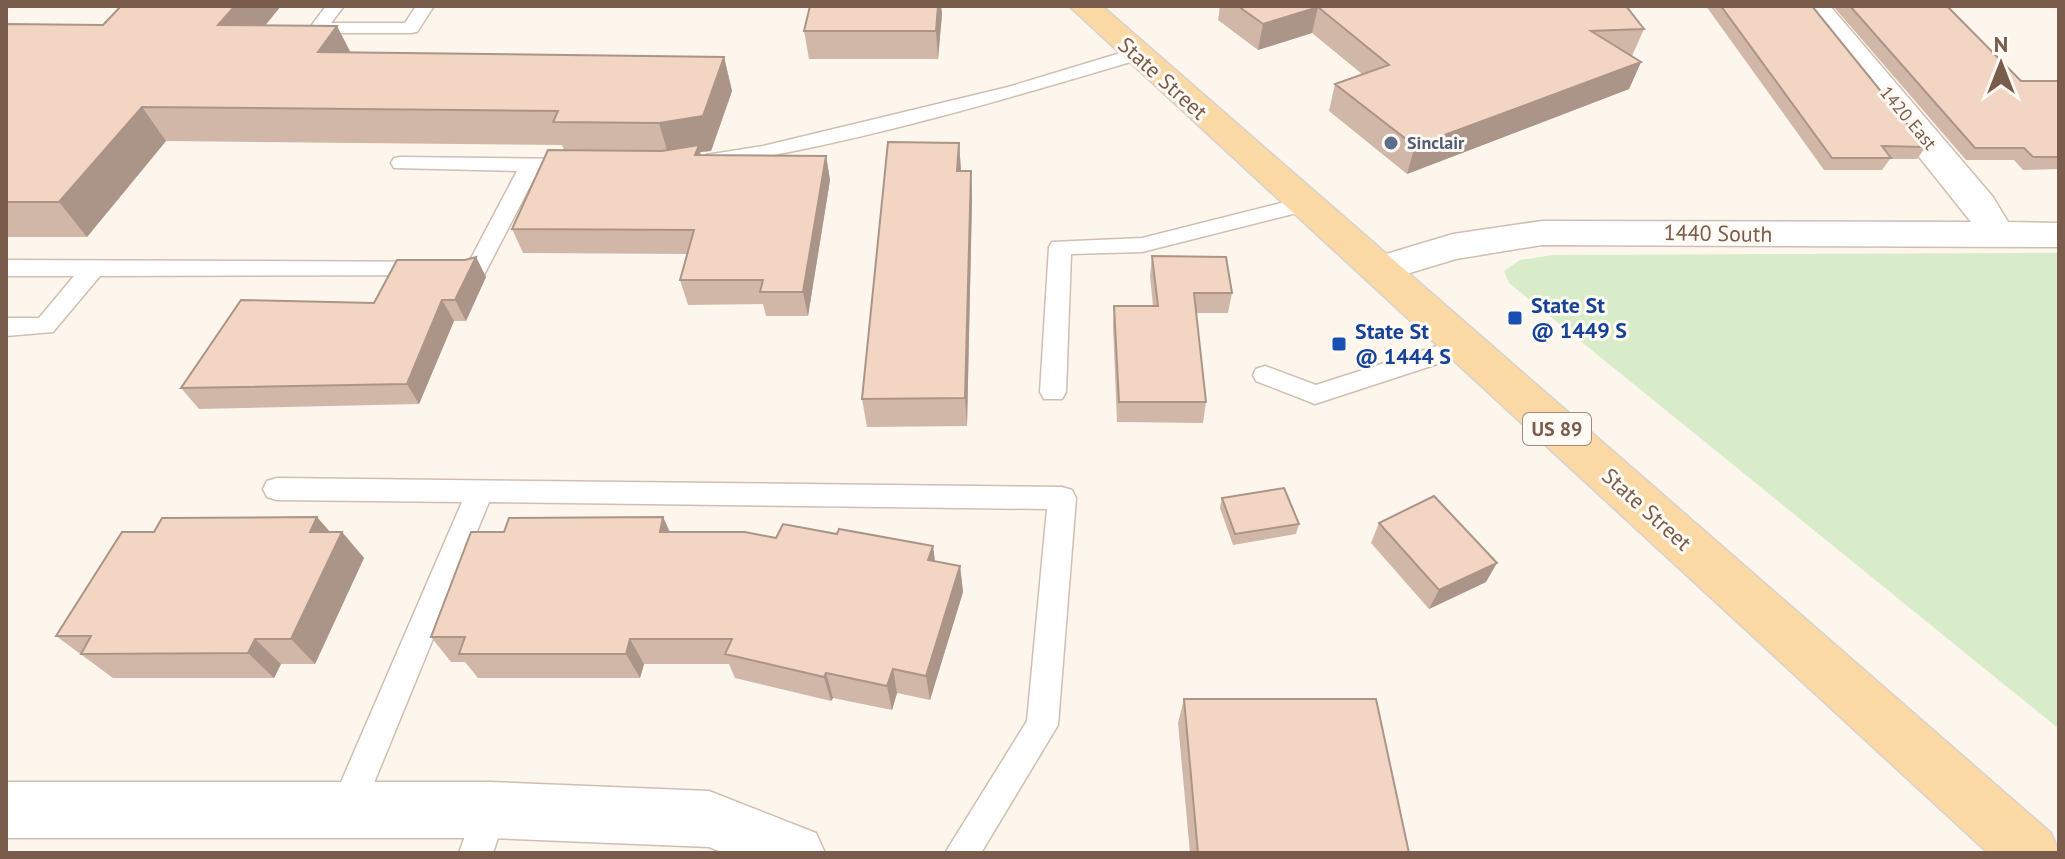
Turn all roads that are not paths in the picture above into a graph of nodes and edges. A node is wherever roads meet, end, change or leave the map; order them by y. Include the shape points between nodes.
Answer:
1 (335, 6) edge
2 (425, 6) edge
3 (1084, 6) edge
4 (1814, 6) edge
5 (1137, 54) junction
6 (401, 163) dead end
7 (685, 164) edge
8 (531, 165) junction
9 (592, 166) edge
10 (1305, 204) junction
11 (1996, 235) junction
12 (2059, 235) edge
13 (6, 268) edge
14 (93, 269) junction
15 (1380, 269) junction
16 (6, 327) edge
17 (1465, 346) junction
18 (1265, 375) dead end
19 (1053, 392) dead end
20 (277, 489) dead end
21 (480, 491) junction
22 (6, 810) edge
23 (346, 810) junction
24 (483, 832) edge
25 (796, 853) edge
26 (962, 853) edge
27 (2031, 853) edge

1 - 2 lane via 318,29 411,28
3 - 5 main road, State Street / US 89
4 - 11 street, 1420 East via 1980,205
5 - 7 lane via 1014,91 763,152
5 - 10 main road, State Street / US 89
6 - 8 lane
8 - 9 lane
8 - 14 lane via 476,270
10 - 15 main road, State Street / US 89
10 - 19 lane via 1142,245 1060,247
11 - 12 street, 1440 South
11 - 15 street, 1440 South via 1542,233 1453,247
13 - 14 lane
14 - 16 lane via 45,326
15 - 17 main road, State Street / US 89
17 - 18 lane via 1315,395
17 - 27 main road, State Street / US 89
20 - 21 lane
21 - 23 lane
21 - 26 lane via 1062,498 1042,725
22 - 23 street
23 - 24 street
24 - 25 street via 709,819

